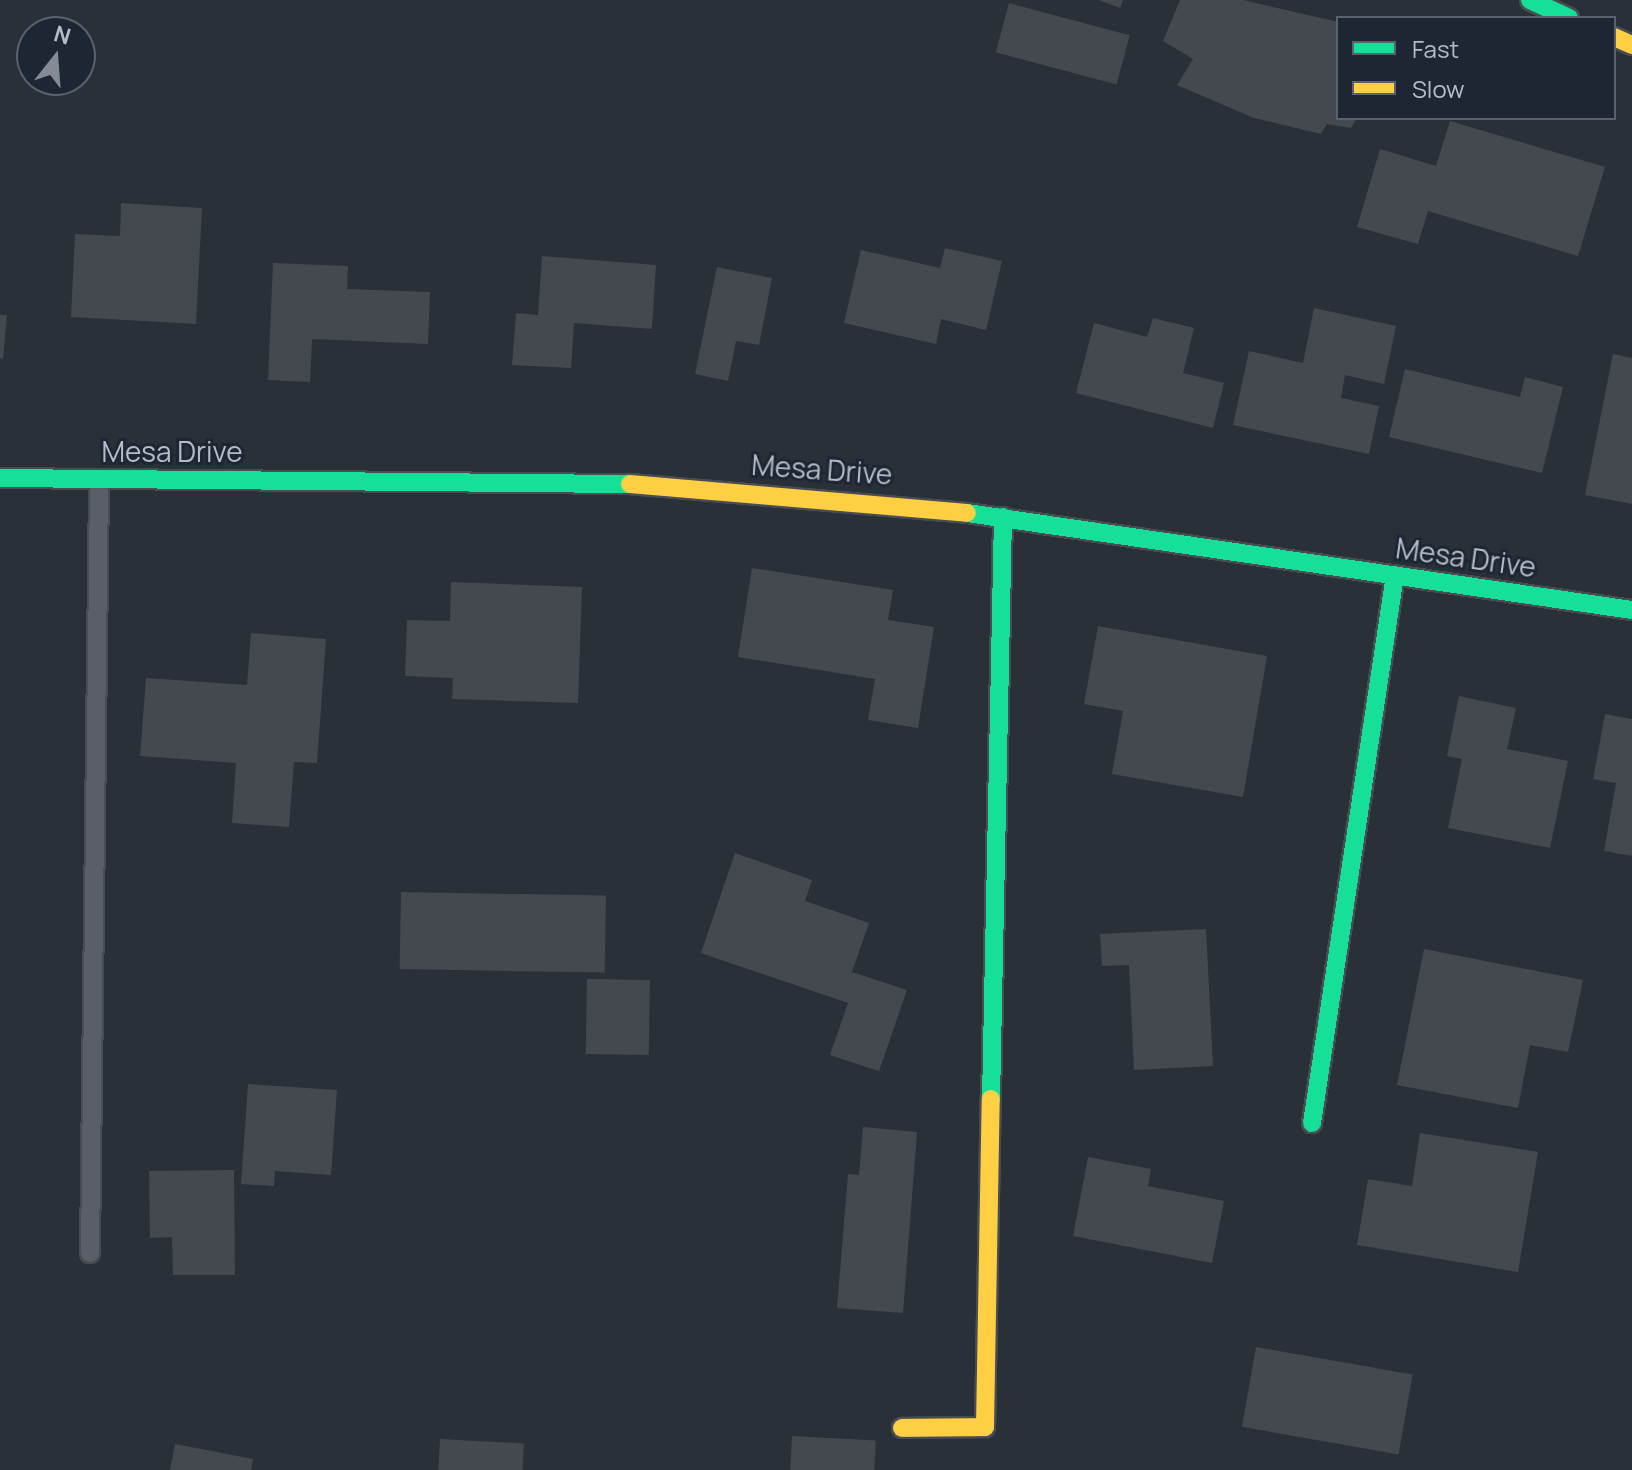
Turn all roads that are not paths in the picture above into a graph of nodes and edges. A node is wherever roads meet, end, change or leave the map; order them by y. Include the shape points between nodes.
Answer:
1 (1530, 0) edge
2 (1565, 16) edge
3 (0, 478) edge
4 (99, 479) junction
5 (1003, 517) junction
6 (1395, 575) junction
7 (1632, 610) edge
8 (1312, 1123) dead end
9 (90, 1253) dead end
10 (902, 1428) dead end

1 - 2 street
3 - 4 street, Mesa Drive
4 - 5 street, Mesa Drive via 607,482 888,501
4 - 9 lane
5 - 6 street, Mesa Drive
5 - 10 street via 985,1427
6 - 7 street, Mesa Drive
6 - 8 street

